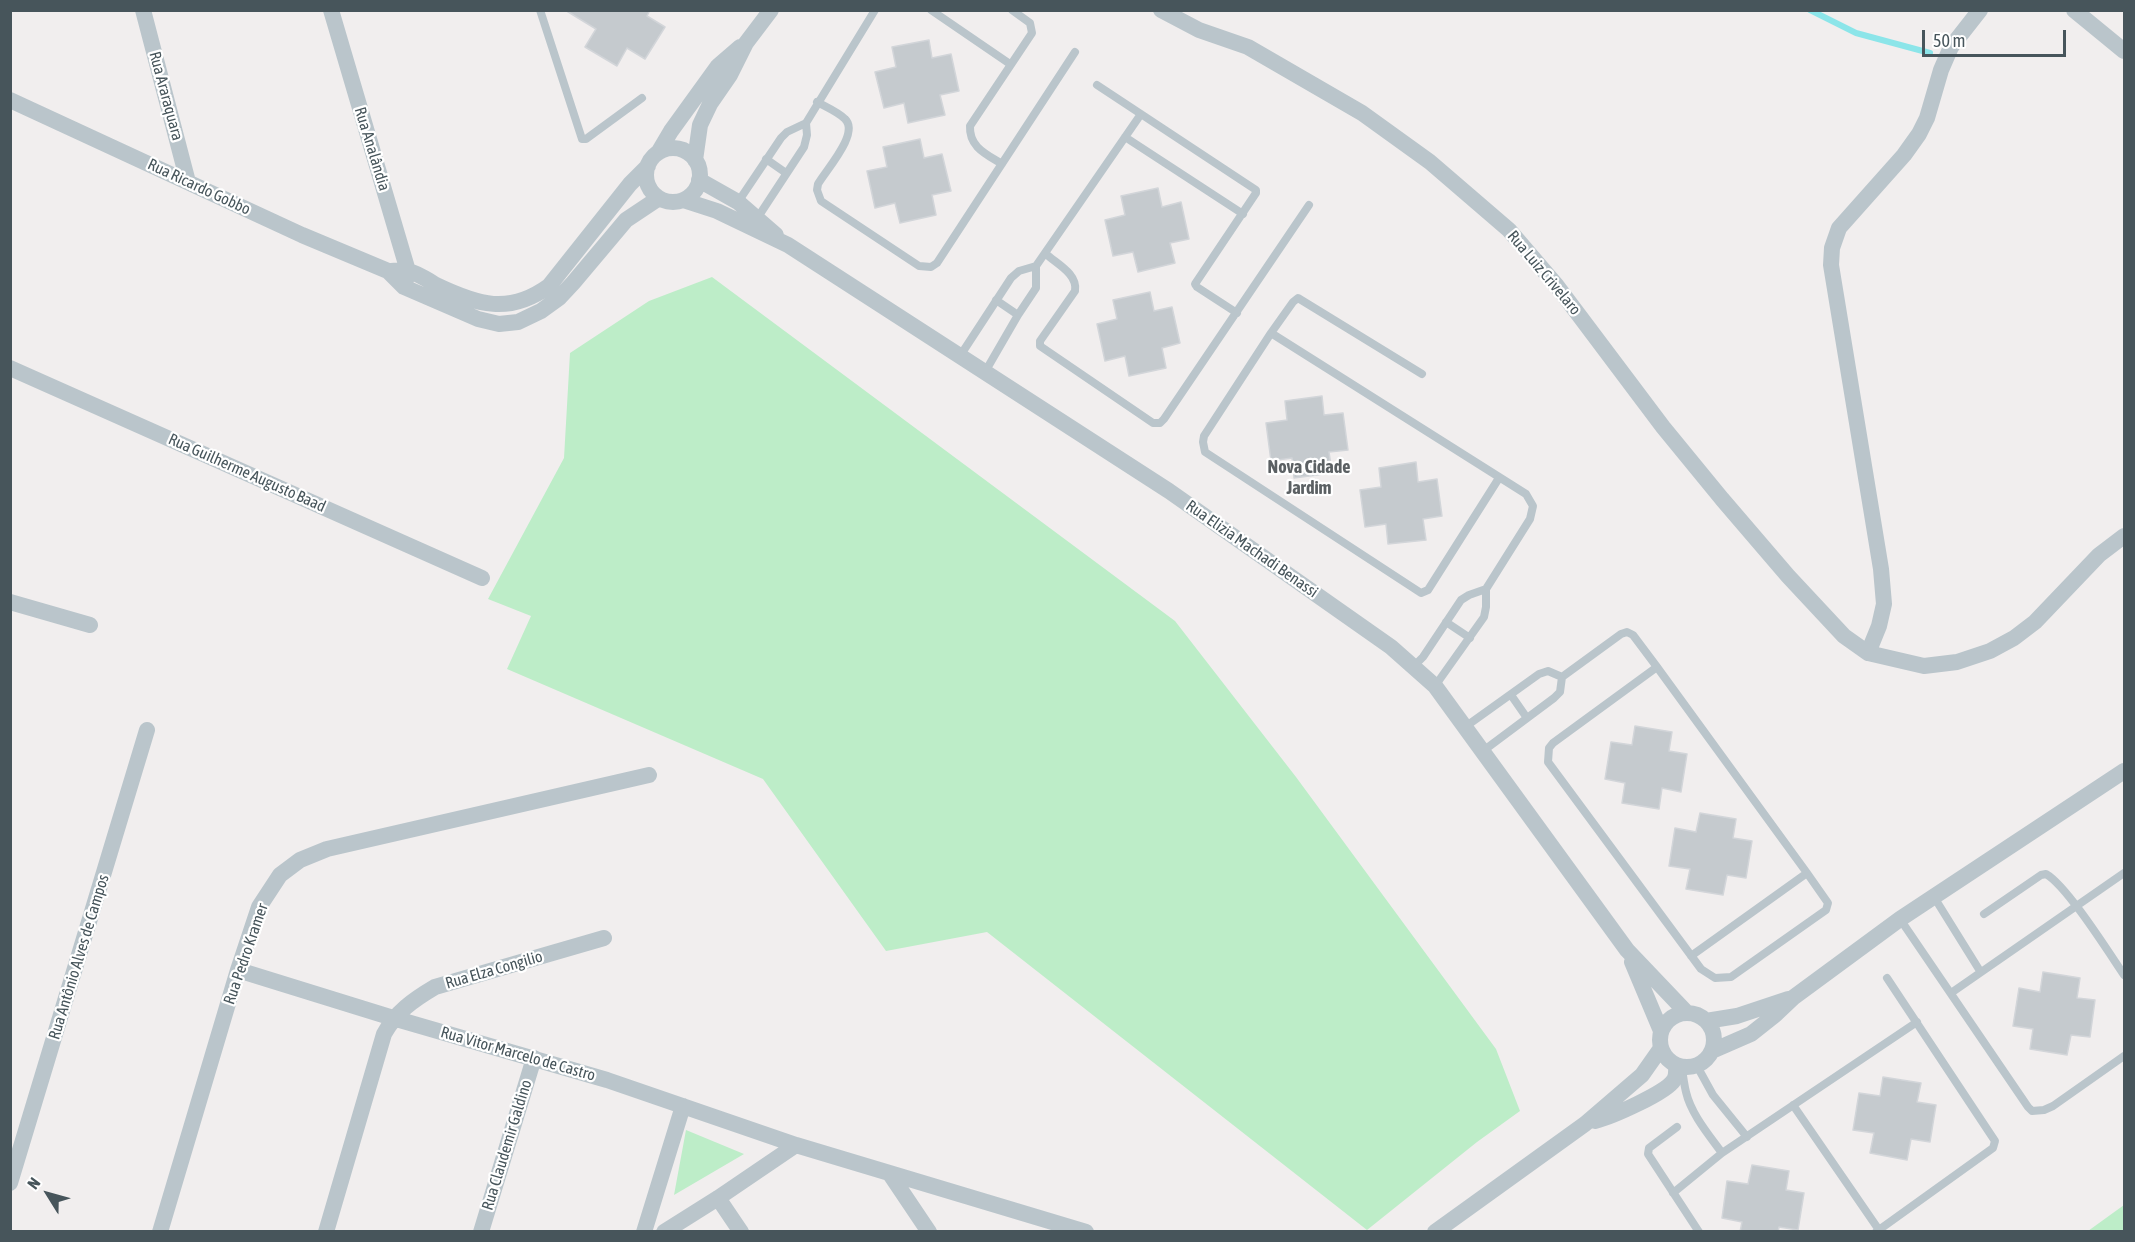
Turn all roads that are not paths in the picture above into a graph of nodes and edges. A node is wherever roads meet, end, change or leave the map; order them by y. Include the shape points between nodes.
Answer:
1 (143, 10) edge
2 (331, 10) edge
3 (540, 10) edge
4 (876, 10) edge
5 (932, 10) edge
6 (1012, 10) edge
7 (1161, 10) edge
8 (1980, 10) edge
9 (2074, 10) edge
10 (770, 11) edge
11 (746, 43) junction
12 (2124, 51) edge
13 (1075, 52) dead end
14 (1010, 64) junction
15 (1097, 85) dead end
16 (642, 98) dead end
17 (10, 100) edge
18 (817, 102) junction
19 (1141, 114) junction
20 (806, 123) junction
21 (1125, 137) junction
22 (653, 159) junction
23 (766, 159) junction
24 (695, 160) junction
25 (1002, 164) junction
26 (786, 173) junction
27 (699, 180) junction
28 (189, 182) junction
29 (659, 198) junction
30 (683, 200) junction
31 (738, 202) junction
32 (1309, 205) dead end
33 (1242, 214) junction
34 (758, 217) junction
35 (788, 245) junction
36 (1046, 254) junction
37 (1036, 266) junction
38 (406, 279) junction
39 (996, 300) junction
40 (537, 304) junction
41 (1238, 313) junction
42 (1018, 315) junction
43 (1271, 333) junction
44 (960, 356) junction
45 (10, 368) edge
46 (985, 372) junction
47 (1422, 374) dead end
48 (1499, 478) junction
49 (2124, 536) edge
50 (482, 578) dead end
51 (1486, 589) junction
52 (10, 602) edge
53 (1446, 622) junction
54 (90, 626) dead end
55 (1470, 638) junction
56 (1868, 653) junction
57 (1414, 666) junction
58 (1657, 667) junction
59 (1562, 676) junction
60 (1435, 686) junction
61 (1511, 695) junction
62 (1527, 718) junction
63 (1465, 727) junction
64 (147, 730) dead end
65 (1483, 751) junction
66 (2124, 771) edge
67 (649, 775) dead end
68 (1807, 873) junction
69 (2124, 873) edge
70 (1934, 897) junction
71 (2076, 906) junction
72 (1984, 914) dead end
73 (1900, 919) junction
74 (603, 938) dead end
75 (1627, 950) junction
76 (1691, 956) junction
77 (238, 970) junction
78 (1980, 971) junction
79 (2124, 975) edge
80 (1887, 978) dead end
81 (1951, 993) junction
82 (1794, 997) junction
83 (1687, 1013) junction
84 (393, 1018) junction
85 (1706, 1021) junction
86 (1917, 1022) junction
87 (1662, 1031) junction
88 (1661, 1048) junction
89 (1712, 1051) junction
90 (2124, 1056) edge
91 (534, 1058) junction
92 (1685, 1066) junction
93 (1793, 1105) junction
94 (683, 1106) junction
95 (1586, 1124) junction
96 (1677, 1127) dead end
97 (1747, 1137) junction
98 (796, 1145) junction
99 (1722, 1154) junction
100 (890, 1174) junction
101 (10, 1183) edge
102 (1673, 1193) junction
103 (718, 1198) junction
104 (1878, 1231) edge
105 (160, 1232) edge
106 (326, 1232) edge
107 (481, 1232) edge
108 (644, 1232) edge
109 (664, 1232) edge
110 (741, 1232) edge
111 (929, 1232) edge
112 (1086, 1232) edge
113 (1435, 1232) edge
114 (1699, 1232) edge

1 - 28 street, Rua Araraquara
2 - 38 street, Rua Analândia
3 - 16 lane via 582,139
4 - 18 lane
5 - 14 lane
6 - 14 lane via 1030,23 1032,33
7 - 56 street, Rua Luiz Crivelaro via 1199,30 1248,47 1362,113 1430,162 1509,230 1557,286 1663,427 1788,576 1844,636
8 - 56 street via 1951,47 1919,134 1850,213 1832,248 1831,265 1881,569 1884,604
9 - 12 street
10 - 11 street
11 - 22 street via 718,66
11 - 24 street via 700,125
13 - 25 lane
14 - 25 lane via 970,126 974,144
15 - 19 lane
17 - 28 street, Rua Ricardo Gobbo
18 - 20 lane
18 - 25 lane via 846,120 850,129 848,139 818,184 821,201 922,267 937,263
19 - 21 lane
19 - 33 lane via 1255,189
20 - 23 lane via 787,132
20 - 26 lane via 804,147
21 - 33 lane
21 - 36 lane
22 - 24 street via 668,149 678,149
22 - 29 street via 646,175 652,192
22 - 40 street
23 - 26 lane
23 - 31 lane
24 - 27 street
26 - 34 lane
27 - 30 street
27 - 31 street, Rua Elizia Machadi Benassi
28 - 38 street, Rua Ricardo Gobbo
29 - 30 street
29 - 40 street via 626,219 559,298
30 - 35 street, Rua Elizia Machadi Benassi via 717,211
31 - 34 street, Rua Elizia Machadi Benassi
32 - 41 lane
33 - 41 lane via 1195,284
34 - 35 street, Rua Elizia Machadi Benassi
35 - 44 street, Rua Elizia Machadi Benassi
36 - 37 lane
36 - 41 lane via 1073,276 1076,285 1040,346 1153,423 1164,419
37 - 39 lane via 1016,273
37 - 42 lane via 1036,288
38 - 40 street, Rua Ricardo Gobbo via 478,319 499,324 518,322
39 - 42 lane
39 - 44 lane
42 - 46 lane
43 - 47 lane via 1293,302 1301,298
43 - 48 lane
43 - 48 lane via 1204,436 1205,452 1418,592 1428,590
44 - 46 street, Rua Elizia Machadi Benassi
45 - 50 street, Rua Guilherme Augusto Baad
46 - 57 street, Rua Elizia Machadi Benassi via 1169,491
48 - 51 lane via 1526,494 1533,506
49 - 56 street via 2099,555 2035,622 1990,651 1957,662 1924,666
51 - 53 lane via 1465,597
51 - 55 lane via 1486,612
52 - 54 street
53 - 55 lane
53 - 57 lane
55 - 60 lane
57 - 60 street, Rua Elizia Machadi Benassi
58 - 59 lane via 1633,635 1624,633
58 - 68 lane
58 - 76 lane via 1553,743 1548,762
59 - 61 lane via 1543,672
59 - 62 lane via 1560,692
60 - 63 street, Rua Elizia Machadi Benassi
61 - 62 lane
61 - 63 lane
62 - 65 lane
63 - 65 street, Rua Elizia Machadi Benassi
64 - 101 street, Rua Antônio Alves de Campos
65 - 75 street, Rua Elizia Machadi Benassi
66 - 70 street
67 - 77 street, Rua Pedro Kramer via 327,849 300,860 280,875 259,907
68 - 76 lane
68 - 76 lane via 1828,905 1817,917 1731,977 1723,979 1708,974
69 - 71 lane
70 - 73 street
70 - 78 lane
71 - 72 lane via 2046,874
71 - 78 lane
71 - 79 lane
73 - 81 lane
73 - 82 street
74 - 84 street, Rua Elza Congilio via 435,987
75 - 83 street, Rua Elizia Machadi Benassi
75 - 87 street, Rua Elizia Machadi Benassi
77 - 84 street, Rua Vitor Marcelo de Castro
77 - 105 street, Rua Pedro Kramer
78 - 81 lane
80 - 86 lane
81 - 90 lane via 2032,1111 2053,1106
82 - 85 street via 1737,1016
82 - 89 street via 1750,1034
83 - 85 street
83 - 87 street via 1671,1018
84 - 91 street, Rua Vitor Marcelo de Castro
84 - 106 street via 384,1034
85 - 89 street via 1714,1035
86 - 93 lane
86 - 104 lane via 1995,1137 1995,1145
87 - 88 street
88 - 92 street via 1669,1062
88 - 95 street via 1642,1075
89 - 92 street via 1706,1060
91 - 94 street, Rua Vitor Marcelo de Castro
91 - 107 street, Rua Claudemir Galdino
92 - 95 street via 1668,1086 1614,1116
92 - 97 lane
92 - 99 lane via 1690,1104
93 - 97 lane
93 - 104 lane
94 - 98 street, Rua Vitor Marcelo de Castro
94 - 108 street
95 - 113 street
96 - 102 lane via 1647,1152
97 - 99 lane
98 - 100 street, Rua Vitor Marcelo de Castro
98 - 103 street
99 - 102 lane
100 - 111 street
100 - 112 street, Rua Vitor Marcelo de Castro
102 - 114 lane
103 - 109 street
103 - 110 street

